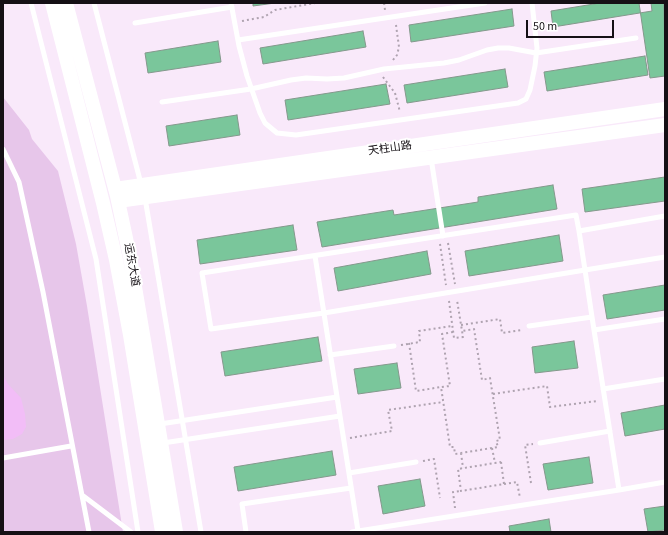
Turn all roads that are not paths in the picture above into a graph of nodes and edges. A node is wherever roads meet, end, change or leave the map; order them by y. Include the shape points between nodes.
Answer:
1 (31, 3) edge
2 (52, 3) edge
3 (66, 3) edge
4 (94, 3) edge
5 (485, 3) edge
6 (532, 3) edge
7 (232, 5) edge
8 (135, 23) dead end
9 (636, 38) dead end
10 (238, 40) junction
11 (536, 52) junction
12 (251, 88) junction
13 (162, 102) dead end
14 (665, 109) edge
15 (665, 125) edge
16 (3, 149) edge
17 (431, 157) junction
18 (143, 191) junction
19 (116, 195) junction
20 (665, 216) edge
21 (579, 231) junction
22 (443, 236) junction
23 (315, 256) junction
24 (665, 257) edge
25 (585, 270) junction
26 (324, 313) junction
27 (592, 316) junction
28 (665, 319) edge
29 (529, 326) road end
30 (594, 330) junction
31 (394, 346) road end
32 (330, 355) junction
33 (665, 379) edge
34 (603, 389) junction
35 (337, 397) junction
36 (340, 416) junction
37 (182, 420) junction
38 (151, 425) junction
39 (610, 431) junction
40 (186, 440) junction
41 (540, 443) road end
42 (154, 444) junction
43 (72, 446) junction
44 (3, 458) edge
45 (416, 462) road end
46 (348, 473) junction
47 (665, 482) edge
48 (351, 488) junction
49 (619, 490) junction
50 (82, 495) junction
51 (89, 532) edge
52 (131, 532) edge
53 (138, 532) edge
54 (162, 532) edge
55 (176, 532) edge
56 (201, 532) edge
57 (246, 532) edge
58 (355, 532) edge

1 - 53 lane via 96,260
2 - 38 street, 运东大道 via 91,153
3 - 19 street, 运东大道
4 - 18 lane
5 - 10 lane
6 - 11 lane
7 - 8 lane
7 - 10 lane
9 - 11 lane
10 - 12 lane
11 - 12 lane via 498,48 444,63 384,69 344,78 306,78
11 - 12 lane via 530,90 526,98 518,103 296,134 277,132 265,123 254,101
12 - 13 lane
14 - 18 street, 天柱山路
15 - 17 street, 天柱山路
16 - 43 lane via 19,182
17 - 18 street, 天柱山路
17 - 22 lane
18 - 19 street, 天柱山路
18 - 37 lane
19 - 38 street, 运东大道 via 130,257
20 - 21 lane
21 - 22 lane via 576,215
21 - 25 lane
22 - 23 lane
23 - 26 lane
23 - 26 lane via 202,273 206,301 211,329
24 - 25 lane
25 - 26 lane
25 - 27 lane
26 - 32 lane
27 - 29 lane
27 - 30 lane
28 - 30 lane
30 - 34 lane
31 - 32 lane
32 - 35 lane
33 - 34 lane
34 - 39 lane
35 - 36 lane
35 - 37 lane
36 - 40 lane
36 - 46 lane
37 - 38 lane
37 - 40 lane
38 - 42 street, 运东大道
39 - 41 lane
39 - 49 lane
40 - 42 lane
40 - 56 lane
42 - 54 street, 运东大道
42 - 55 street, 运东大道
43 - 44 lane
43 - 50 lane
45 - 46 lane
46 - 48 lane
47 - 49 lane
48 - 57 lane via 242,504
48 - 58 lane
49 - 58 lane
50 - 51 lane
50 - 52 lane

